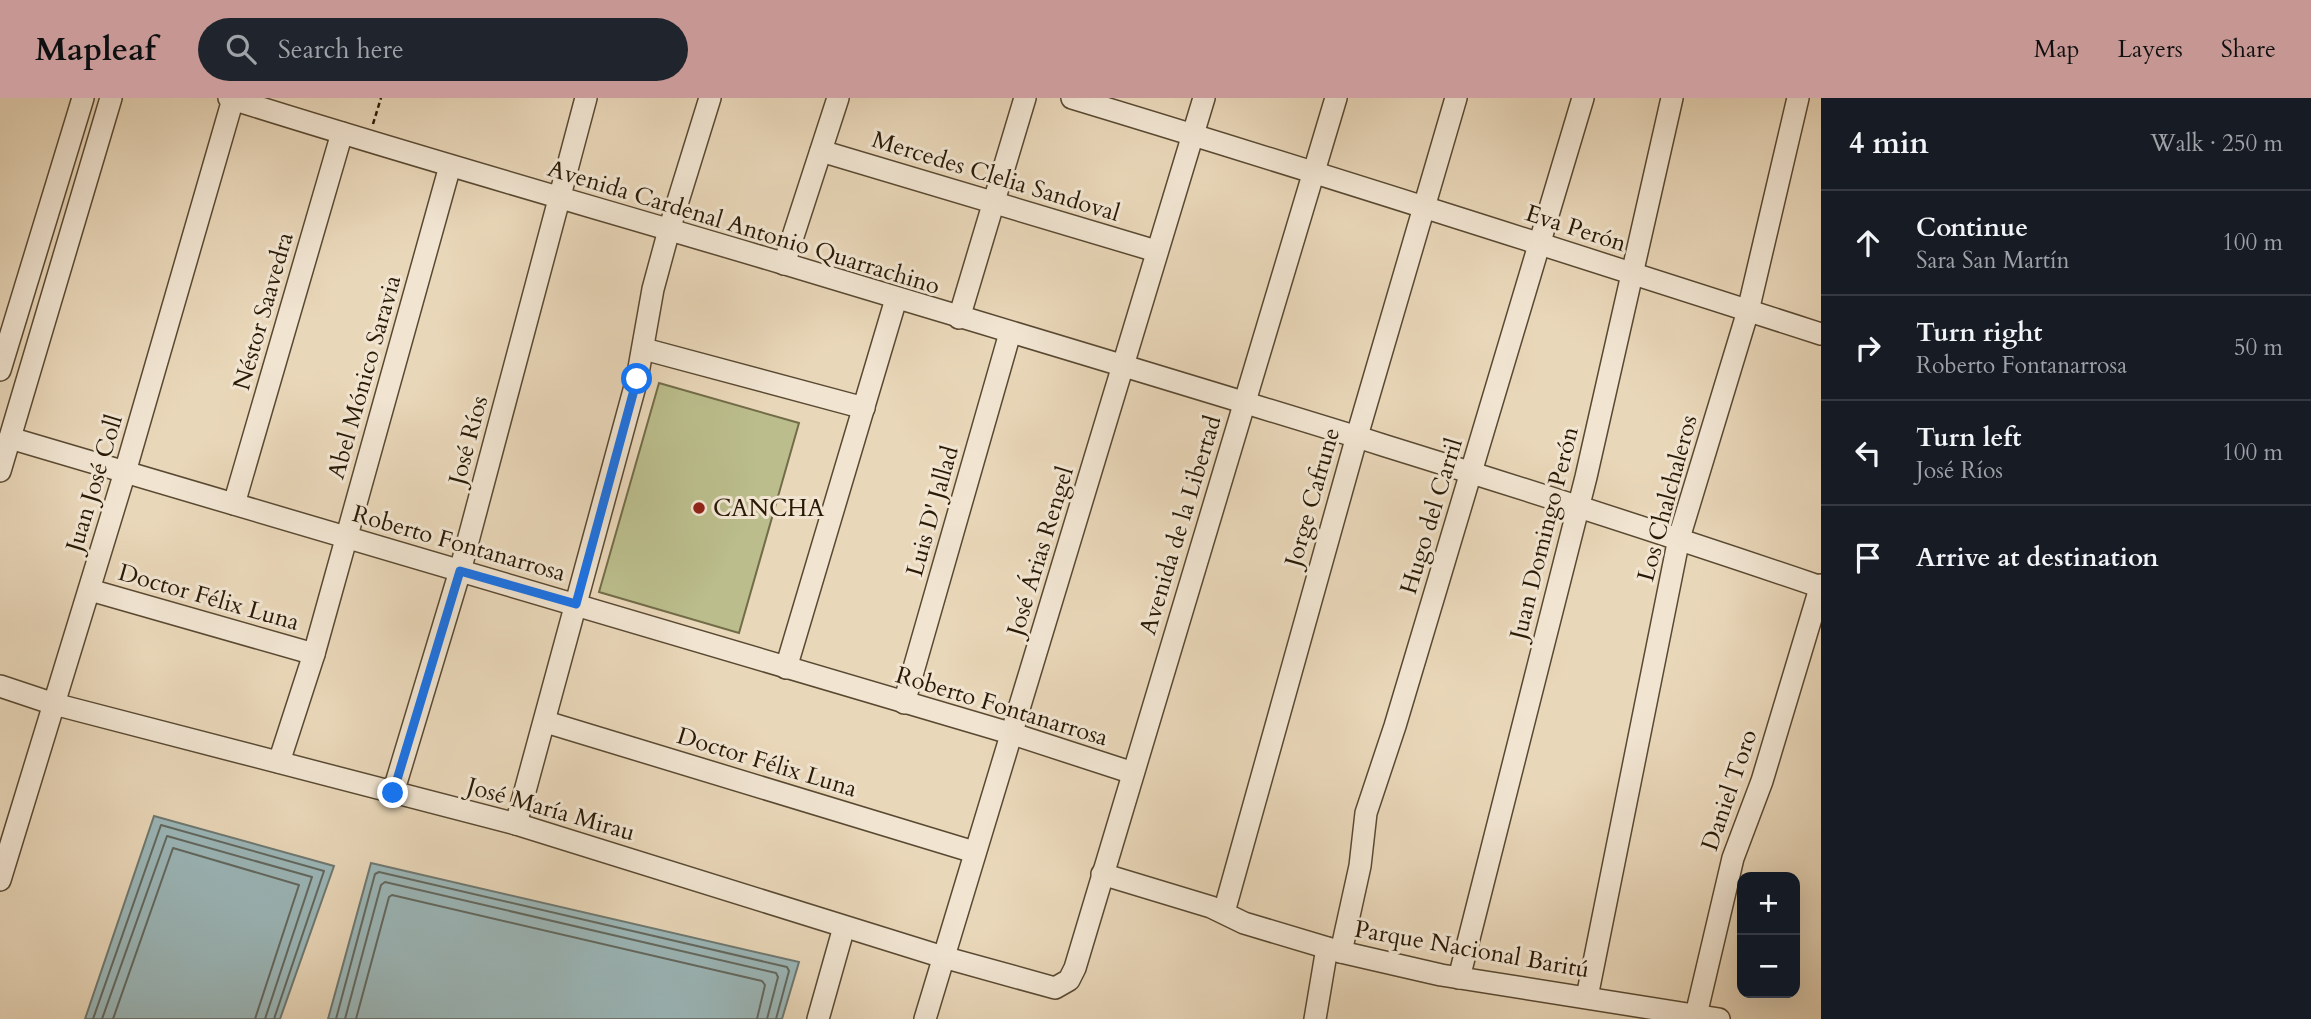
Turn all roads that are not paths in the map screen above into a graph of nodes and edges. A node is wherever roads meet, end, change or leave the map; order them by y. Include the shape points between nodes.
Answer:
1 (83, 98) edge
2 (111, 98) edge
3 (586, 98) edge
4 (710, 98) edge
5 (838, 98) edge
6 (1025, 98) edge
7 (1204, 98) edge
8 (1336, 98) edge
9 (1456, 98) edge
10 (1583, 98) edge
11 (1672, 98) edge
12 (1798, 98) edge
13 (231, 99) edge
14 (1079, 99) edge
15 (342, 133) junction
16 (1193, 134) junction
17 (821, 151) junction
18 (450, 166) junction
19 (1314, 172) junction
20 (557, 199) junction
21 (994, 204) junction
22 (1423, 205) junction
23 (669, 230) junction
24 (1538, 245) junction
25 (1156, 251) junction
26 (784, 264) junction
27 (1631, 274) junction
28 (897, 299) junction
29 (1748, 311) junction
30 (959, 318) junction
31 (1010, 333) junction
32 (1821, 334) edge
33 (644, 349) junction
34 (1123, 365) junction
35 (0, 370) edge
36 (1245, 401) junction
37 (864, 408) junction
38 (1357, 436) junction
39 (10, 439) junction
40 (0, 471) edge
41 (125, 472) junction
42 (1471, 473) junction
43 (234, 504) junction
44 (1579, 505) junction
45 (347, 538) junction
46 (1679, 538) junction
47 (460, 571) junction
48 (1821, 586) edge
49 (90, 590) junction
50 (576, 604) junction
51 (314, 654) junction
52 (786, 668) junction
53 (0, 687) edge
54 (904, 703) junction
55 (54, 704) junction
56 (546, 722) junction
57 (1013, 734) junction
58 (279, 762) junction
59 (1133, 773) junction
60 (393, 793) junction
61 (516, 824) junction
62 (974, 852) junction
63 (1102, 874) junction
64 (0, 880) edge
65 (1224, 912) junction
66 (844, 927) junction
67 (1334, 950) junction
68 (943, 957) junction
69 (1075, 968) joint
70 (1459, 978) junction
71 (1587, 997) junction
72 (1696, 1015) junction
73 (818, 1019) edge
74 (925, 1019) edge
75 (1315, 1019) edge
76 (1718, 1019) edge

1 - 35 street
2 - 39 street
3 - 20 street, José Ríos
4 - 23 street
5 - 17 street
6 - 21 street
7 - 16 street, José Árias Rengel
8 - 19 street, Avenida de la Libertad
9 - 22 street, Jorge Cafrune
10 - 24 street, Hugo del Carril
11 - 27 street, Juan Domingo Perón
12 - 29 street, Los Chalchaleros
13 - 15 street, Avenida Cardenal Antonio Quarrachino
13 - 41 street, Juan José Coll
14 - 16 street, Eva Perón
15 - 18 street, Avenida Cardenal Antonio Quarrachino
15 - 43 street, Néstor Saavedra
16 - 19 street, Eva Perón
16 - 25 street, José Árias Rengel
17 - 21 street, Mercedes Clelia Sandoval
17 - 26 street
18 - 20 street, Avenida Cardenal Antonio Quarrachino
18 - 45 street, Abel Mónico Saravia
19 - 22 street, Eva Perón
19 - 36 street, Avenida de la Libertad
20 - 23 street, Avenida Cardenal Antonio Quarrachino
20 - 47 street, José Ríos
21 - 25 street, Mercedes Clelia Sandoval
21 - 30 street
22 - 24 street, Eva Perón
22 - 38 street, Jorge Cafrune
23 - 26 street, Avenida Cardenal Antonio Quarrachino
23 - 33 street via 653,289
24 - 27 street, Eva Perón
24 - 42 street, Hugo del Carril
25 - 34 street, José Árias Rengel
26 - 28 street, Avenida Cardenal Antonio Quarrachino
27 - 29 street, Eva Perón
27 - 44 street, Juan Domingo Perón
28 - 30 street, Avenida Cardenal Antonio Quarrachino
28 - 37 street
29 - 32 street, Eva Perón
29 - 46 street, Los Chalchaleros
30 - 31 street, Avenida Cardenal Antonio Quarrachino
31 - 34 street, Avenida Cardenal Antonio Quarrachino
31 - 54 street, Luis D' Jallad
33 - 37 street
33 - 50 street
34 - 36 street, Avenida Cardenal Antonio Quarrachino
34 - 57 street, José Árias Rengel
36 - 38 street, Avenida Cardenal Antonio Quarrachino
36 - 59 street, Avenida de la Libertad
37 - 52 street
38 - 42 street, Avenida Cardenal Antonio Quarrachino
38 - 65 street, Jorge Cafrune
39 - 40 street
39 - 41 street, Roberto Fontanarrosa
41 - 43 street, Roberto Fontanarrosa
41 - 49 street, Juan José Coll
42 - 44 street, Avenida Cardenal Antonio Quarrachino
42 - 67 street, Hugo del Carril via 1366,813 1360,866
43 - 45 street, Roberto Fontanarrosa
44 - 46 street, Avenida Cardenal Antonio Quarrachino
44 - 70 street, Juan Domingo Perón
45 - 47 street, Roberto Fontanarrosa
45 - 51 street, Abel Mónico Saravia
46 - 48 street, Avenida Cardenal Antonio Quarrachino
46 - 71 street, Los Chalchaleros
47 - 50 street, Roberto Fontanarrosa
47 - 60 street, José Ríos
48 - 72 street, Daniel Toro via 1762,781 1733,858
49 - 51 street, Doctor Félix Luna
49 - 55 street, Juan José Coll
50 - 52 street, Roberto Fontanarrosa
50 - 56 street
51 - 58 street, Abel Mónico Saravia
52 - 54 street, Roberto Fontanarrosa
53 - 55 street, José María Mirau
54 - 57 street, Roberto Fontanarrosa
55 - 58 street, José María Mirau
55 - 64 street, Juan José Coll
56 - 61 street
56 - 62 street, Doctor Félix Luna
57 - 59 street, Roberto Fontanarrosa
57 - 62 street, José Árias Rengel
58 - 60 street, José María Mirau
59 - 63 street, Avenida de la Libertad
60 - 61 street, José María Mirau
61 - 66 street, José María Mirau
62 - 68 street, José Árias Rengel
63 - 65 street, Parque Nacional Baritú
63 - 69 street, Avenida de la Libertad
65 - 67 street, Parque Nacional Baritú via 1244,923
66 - 68 street, José María Mirau
66 - 73 street
67 - 70 street, Parque Nacional Baritú
67 - 75 street, Hugo del Carril
68 - 69 street, José María Mirau via 1055,988 1069,980
68 - 74 street, José Árias Rengel
70 - 71 street, Parque Nacional Baritú
71 - 72 street, Parque Nacional Baritú
72 - 76 street, Parque Nacional Baritú

